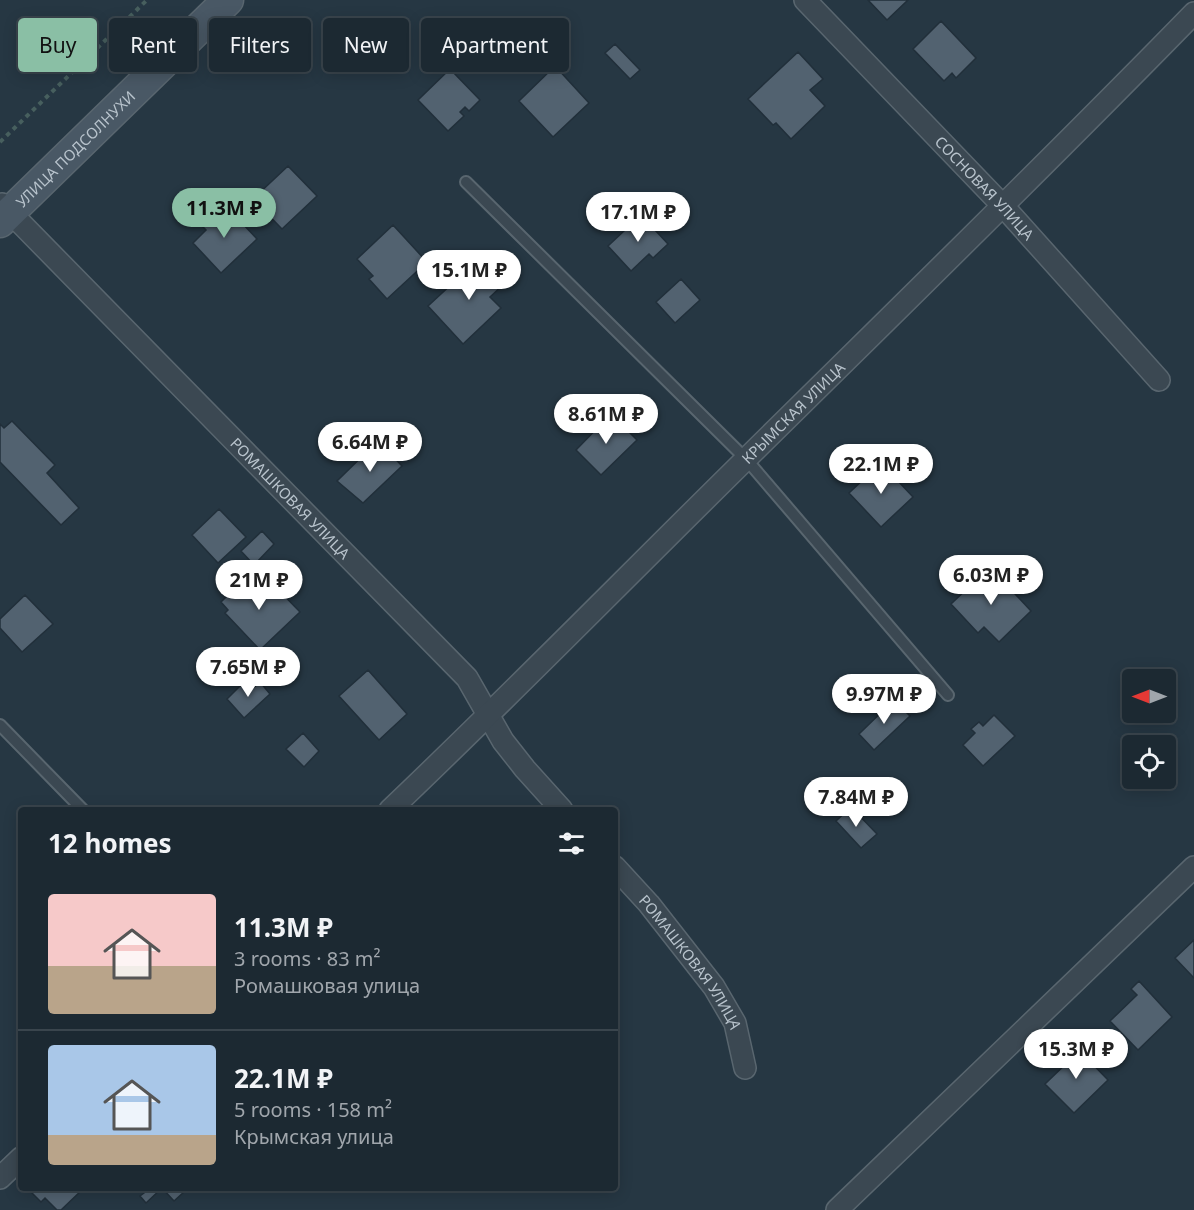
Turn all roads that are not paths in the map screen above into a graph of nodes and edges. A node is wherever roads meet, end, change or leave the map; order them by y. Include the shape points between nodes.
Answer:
1 (228, 0) edge
2 (805, 0) edge
3 (1194, 13) edge
4 (466, 182) dead end
5 (1004, 207) junction
6 (3, 212) edge
7 (1158, 380) dead end
8 (746, 459) junction
9 (948, 695) dead end
10 (489, 716) junction
11 (0, 725) edge
12 (80, 807) edge
13 (393, 807) edge
14 (559, 807) edge
15 (1194, 867) edge
16 (618, 870) edge
17 (745, 1068) dead end
18 (18, 1161) edge
19 (0, 1178) edge
20 (837, 1210) edge

1 - 6 street, УЛИЦА ПОДСОЛНУХИ
2 - 5 street, СОСНОВАЯ УЛИЦА
3 - 5 street, КРЫМСКАЯ УЛИЦА
4 - 8 lane
5 - 7 street, СОСНОВАЯ УЛИЦА
5 - 8 street, КРЫМСКАЯ УЛИЦА
6 - 10 street, РОМАШКОВАЯ УЛИЦА via 467,678
8 - 9 lane
8 - 10 street, КРЫМСКАЯ УЛИЦА
10 - 13 street, КРЫМСКАЯ УЛИЦА
10 - 14 street, РОМАШКОВАЯ УЛИЦА via 525,770
11 - 12 lane
15 - 20 street
16 - 17 street, РОМАШКОВАЯ УЛИЦА via 714,987 735,1023
18 - 19 street

